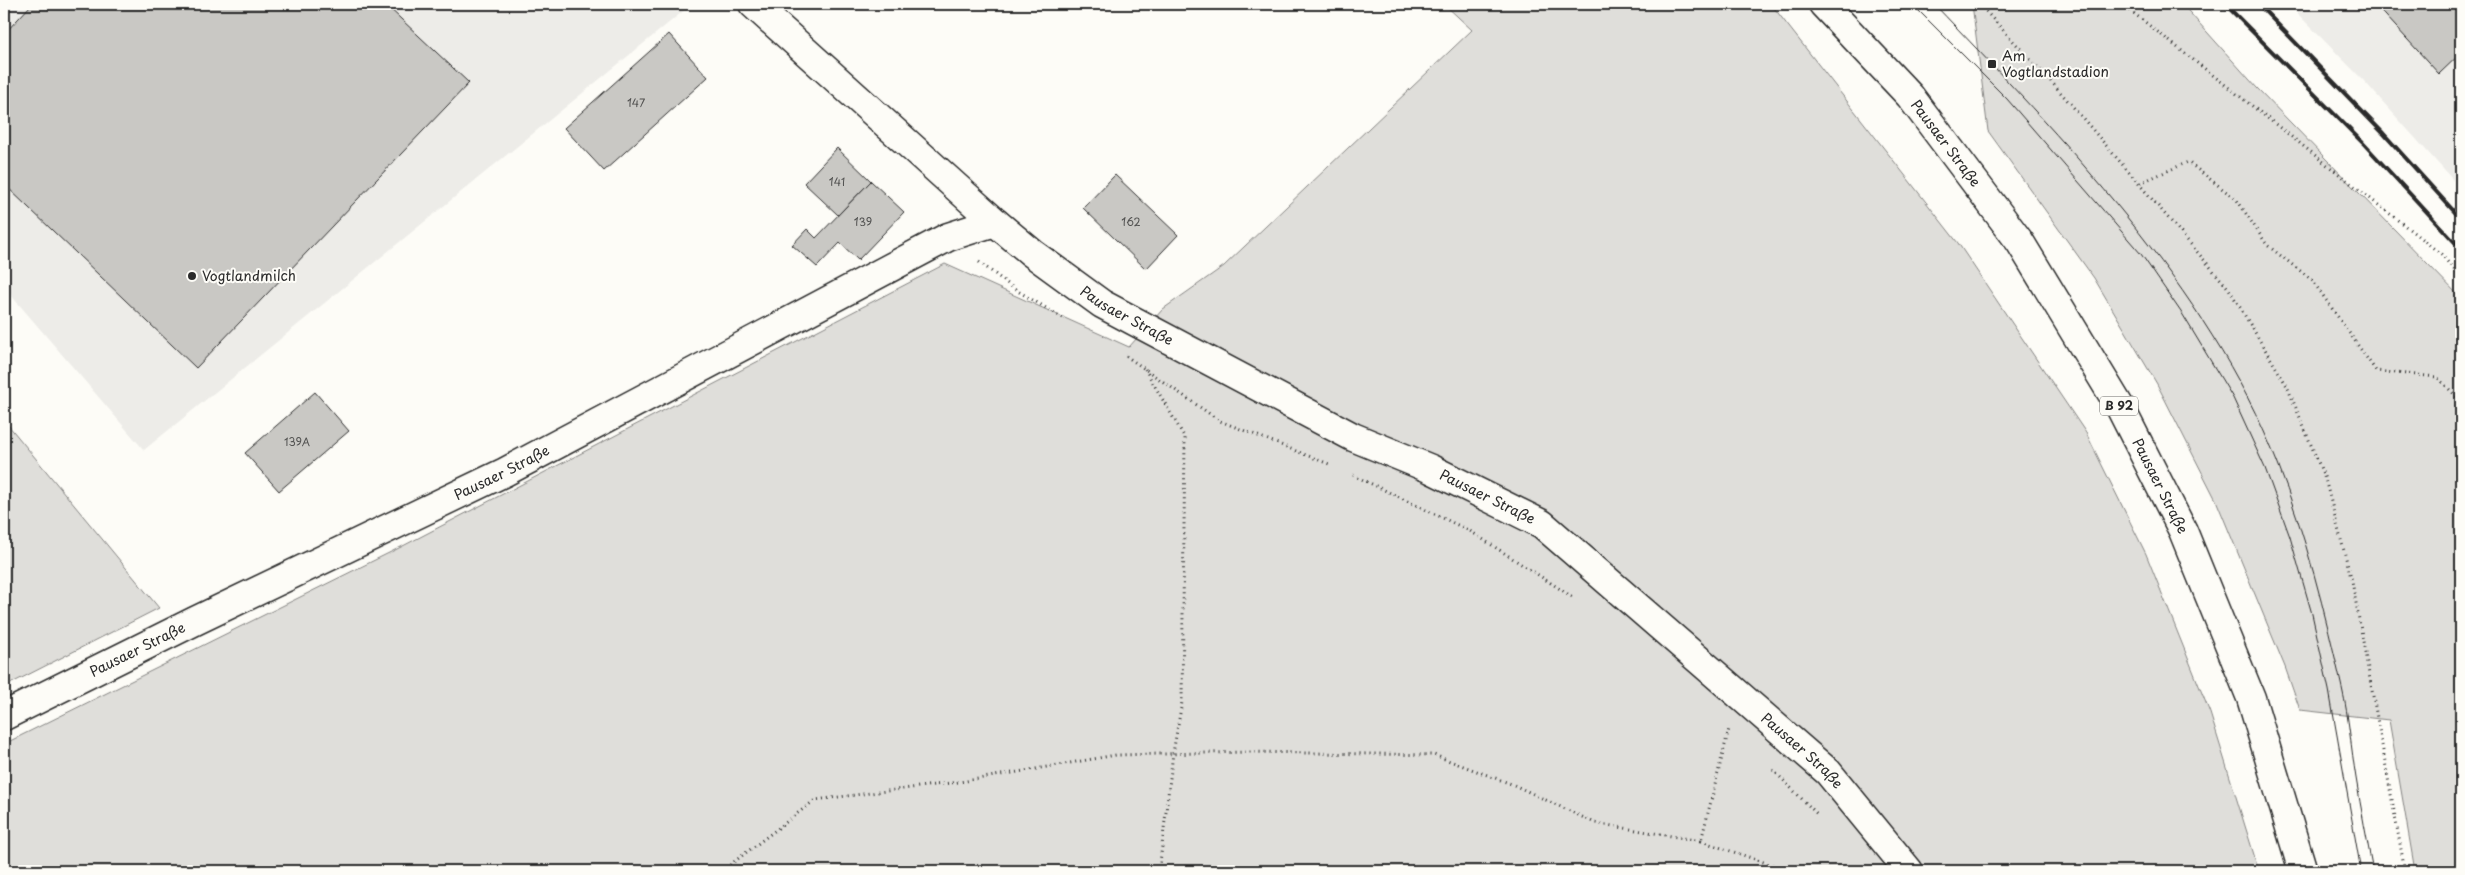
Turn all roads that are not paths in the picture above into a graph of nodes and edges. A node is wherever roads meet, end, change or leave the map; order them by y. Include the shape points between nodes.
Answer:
1 (753, 4) edge
2 (1824, 4) edge
3 (995, 222) junction
4 (4, 716) edge
5 (1909, 871) edge
6 (2303, 871) edge

1 - 3 street, Pausaer Straße
2 - 6 street, Pausaer Straße / B 92 via 1910,96 2020,242 2120,407 2183,530 2251,698
3 - 4 street, Pausaer Straße via 948,237 505,472
3 - 5 street, Pausaer Straße via 1102,304 1353,437 1431,468 1542,524 1828,772

